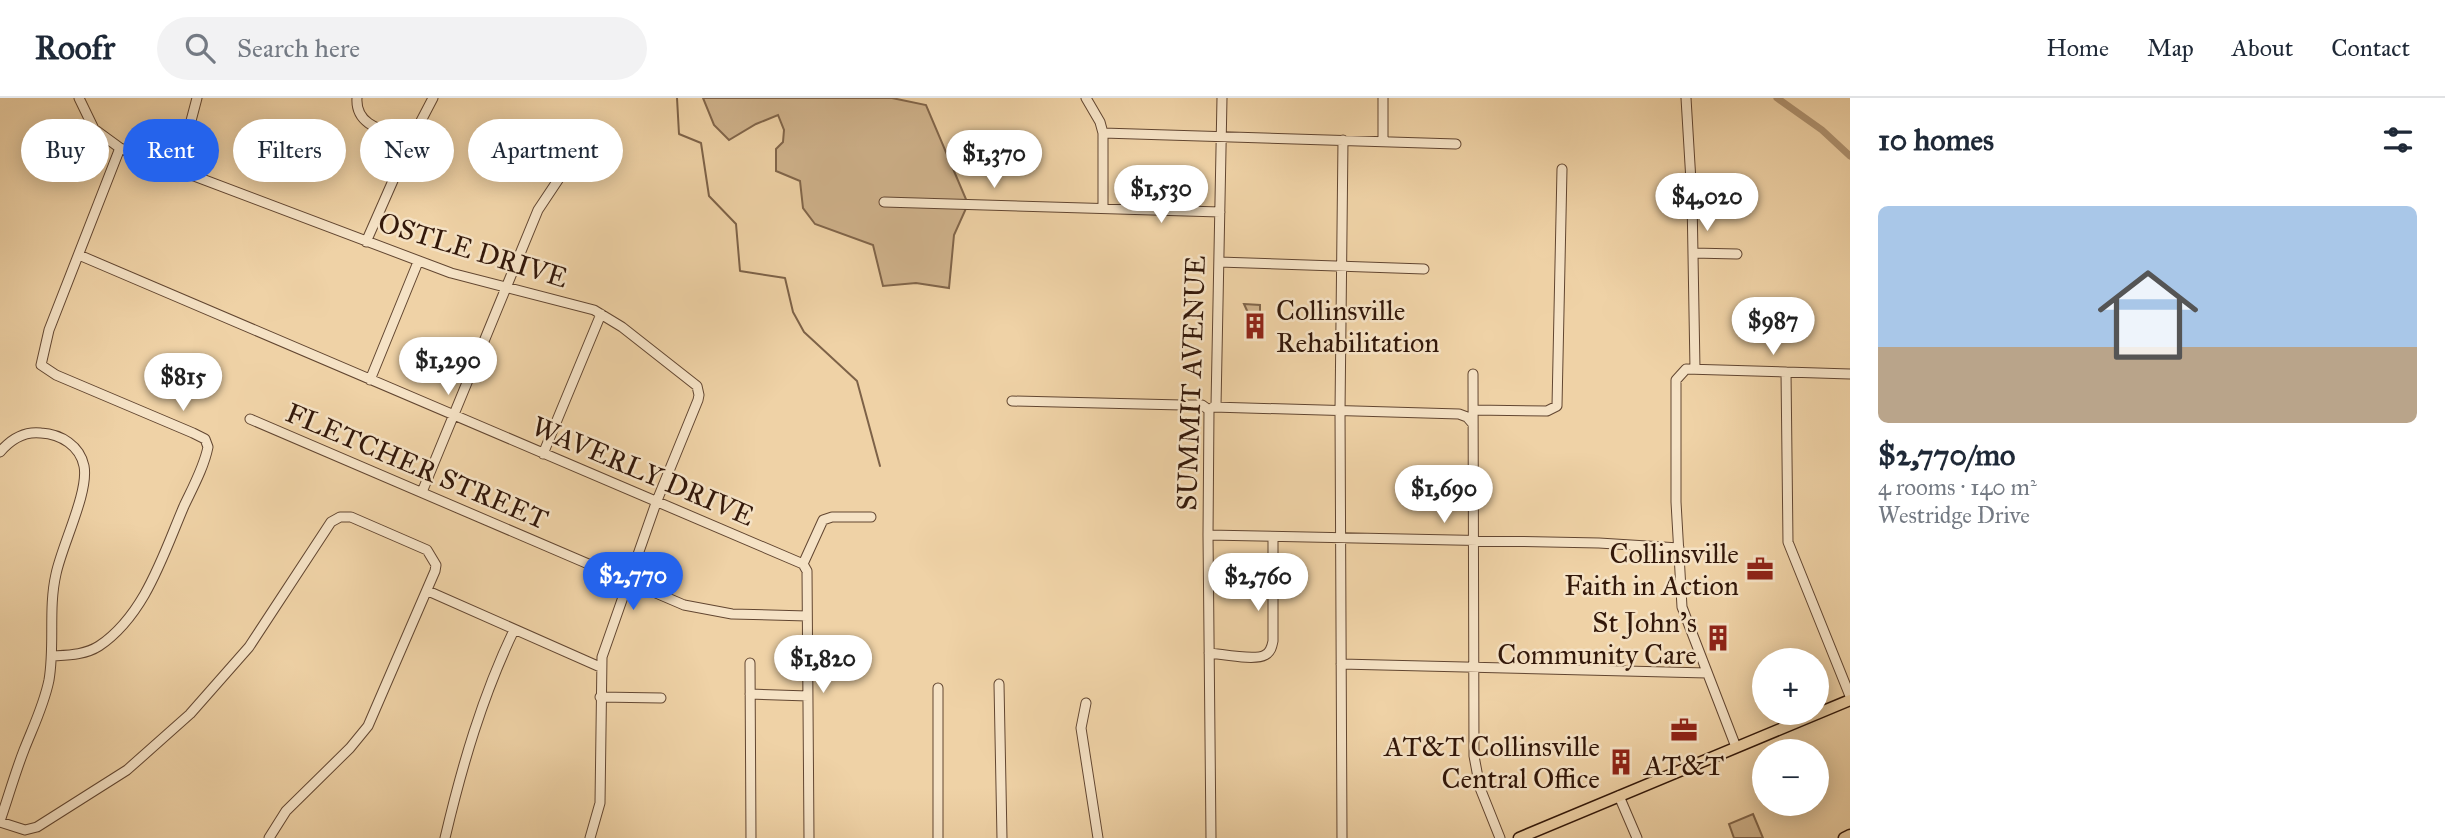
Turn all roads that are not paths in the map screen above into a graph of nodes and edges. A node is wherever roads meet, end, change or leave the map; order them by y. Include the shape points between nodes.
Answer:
1 (79, 98) edge
2 (197, 98) edge
3 (357, 98) edge
4 (433, 98) edge
5 (1086, 98) edge
6 (1223, 98) edge
7 (1383, 98) edge
8 (1686, 98) edge
9 (191, 119) edge
10 (362, 119) edge
11 (422, 119) edge
12 (1103, 133) junction
13 (1222, 136) junction
14 (1343, 140) junction
15 (1383, 141) junction
16 (1456, 144) dead end
17 (120, 148) junction
18 (123, 149) edge
19 (1562, 169) dead end
20 (208, 182) edge
21 (393, 182) edge
22 (557, 182) edge
23 (884, 202) dead end
24 (1103, 208) junction
25 (1220, 212) junction
26 (366, 242) junction
27 (1693, 253) junction
28 (1737, 254) dead end
29 (79, 255) junction
30 (418, 262) junction
31 (1219, 262) junction
32 (1342, 267) junction
33 (1424, 269) dead end
34 (506, 286) junction
35 (601, 314) junction
36 (1695, 369) junction
37 (1786, 372) junction
38 (1850, 373) edge
39 (1473, 374) dead end
40 (370, 380) junction
41 (1012, 401) dead end
42 (1213, 408) junction
43 (1473, 410) junction
44 (1340, 411) junction
45 (453, 416) junction
46 (250, 419) dead end
47 (1473, 424) junction
48 (0, 452) edge
49 (543, 454) junction
50 (422, 492) junction
51 (656, 503) junction
52 (871, 517) dead end
53 (1208, 535) junction
54 (1273, 537) junction
55 (1341, 538) junction
56 (1473, 540) junction
57 (1679, 548) junction
58 (803, 564) junction
59 (629, 581) junction
60 (428, 591) junction
61 (807, 616) junction
62 (514, 629) junction
63 (1209, 653) junction
64 (52, 656) junction
65 (750, 663) dead end
66 (1341, 664) junction
67 (1474, 666) junction
68 (600, 667) junction
69 (1707, 673) junction
70 (999, 684) dead end
71 (938, 688) dead end
72 (750, 694) junction
73 (808, 695) junction
74 (600, 697) junction
75 (661, 698) dead end
76 (1850, 698) edge
77 (1086, 703) dead end
78 (1736, 747) junction
79 (1619, 796) junction
80 (0, 822) edge
81 (1850, 835) edge
82 (269, 838) edge
83 (445, 838) edge
84 (590, 838) edge
85 (751, 838) edge
86 (809, 838) edge
87 (938, 838) edge
88 (1002, 838) edge
89 (1098, 838) edge
90 (1211, 838) edge
91 (1342, 838) edge
92 (1500, 838) edge
93 (1520, 838) edge
94 (1637, 838) edge
95 (1844, 838) edge

1 - 17 street, OSTLE DRIVE via 94,129
2 - 9 street
3 - 10 street
4 - 11 street
5 - 12 street
6 - 13 street, SUMMIT AVENUE
7 - 15 street
8 - 27 street
12 - 13 street
12 - 24 street
13 - 14 street
13 - 25 street, SUMMIT AVENUE
14 - 15 street
14 - 32 street
15 - 16 street
17 - 18 street, OSTLE DRIVE
17 - 29 street
19 - 43 street via 1558,402 1548,411
20 - 26 street, OSTLE DRIVE
21 - 26 street
22 - 34 street via 538,210
23 - 24 street
24 - 25 street
25 - 31 street, SUMMIT AVENUE
26 - 30 street, OSTLE DRIVE
27 - 28 street
27 - 36 street
29 - 40 street, WAVERLY DRIVE
29 - 64 street via 49,330 42,367 193,433 205,439 208,447 156,570 132,613 96,648
30 - 34 street, OSTLE DRIVE
30 - 40 street
31 - 32 street
31 - 42 street, SUMMIT AVENUE
32 - 33 street
32 - 44 street
34 - 35 street, OSTLE DRIVE
34 - 45 street
35 - 49 street
35 - 51 street, OSTLE DRIVE via 694,382 699,391
36 - 37 street
36 - 57 street via 1679,374 1674,386
37 - 38 street
37 - 76 street via 1788,542
39 - 43 street
40 - 45 street, WAVERLY DRIVE
41 - 42 street
42 - 44 street
42 - 53 street, SUMMIT AVENUE
43 - 47 street
44 - 47 street via 1459,414
44 - 55 street
45 - 49 street, WAVERLY DRIVE
45 - 50 street
46 - 50 street, FLETCHER STREET
47 - 56 street
48 - 64 street via 20,435 50,434 73,446 84,464 84,488 55,576
49 - 51 street, WAVERLY DRIVE
50 - 59 street, FLETCHER STREET
51 - 58 street, WAVERLY DRIVE
51 - 59 street
52 - 58 street via 824,520
53 - 54 street
53 - 63 street, SUMMIT AVENUE
54 - 55 street
54 - 63 street via 1271,650 1253,657
55 - 56 street
55 - 66 street
56 - 57 street
56 - 67 street
57 - 69 street via 1682,607
58 - 61 street
59 - 61 street, FLETCHER STREET via 684,605 717,612
59 - 68 street
60 - 62 street
60 - 80 street via 436,565 427,550 351,517 335,519 241,658 173,732 127,770 45,823 25,830
60 - 82 street via 368,726 286,811
61 - 73 street
62 - 68 street
62 - 83 street via 476,722
63 - 90 street, SUMMIT AVENUE
64 - 80 street via 42,707
65 - 72 street
66 - 67 street
66 - 91 street
67 - 69 street
67 - 92 street via 1476,773
68 - 74 street
69 - 78 street
70 - 88 street
71 - 87 street
72 - 73 street
72 - 85 street
73 - 86 street
74 - 75 street
74 - 84 street via 600,803
76 - 78 main road
77 - 89 street via 1081,728
78 - 79 main road
79 - 93 main road
79 - 94 street
81 - 95 main road

